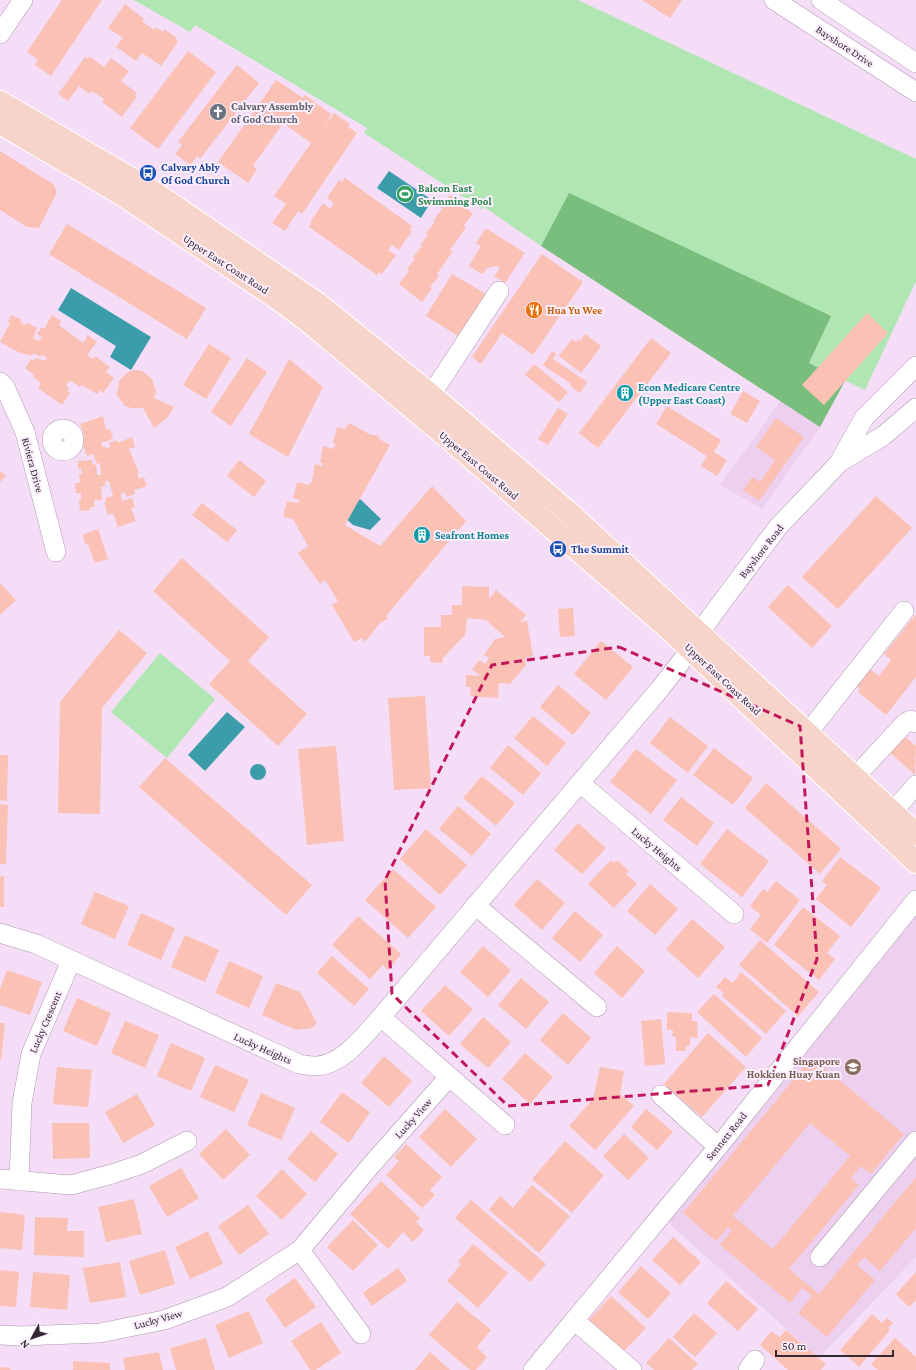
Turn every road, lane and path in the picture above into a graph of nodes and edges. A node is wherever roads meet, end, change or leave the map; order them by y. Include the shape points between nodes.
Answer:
1 (23, 0) edge
2 (774, 0) edge
3 (821, 0) edge
4 (0, 34) edge
5 (916, 63) edge
6 (916, 92) edge
7 (0, 102) edge
8 (0, 123) edge
9 (499, 291) dead end
10 (916, 366) edge
11 (0, 382) edge
12 (431, 395) junction
13 (916, 408) edge
14 (25, 432) junction
15 (32, 462) junction
16 (840, 462) junction
17 (56, 552) dead end
18 (904, 611) dead end
19 (696, 642) junction
20 (916, 723) edge
21 (807, 734) junction
22 (854, 778) junction
23 (580, 783) junction
24 (916, 784) edge
25 (892, 813) junction
26 (916, 834) edge
27 (916, 862) edge
28 (916, 900) edge
29 (475, 905) junction
30 (734, 914) dead end
31 (0, 933) edge
32 (71, 961) junction
33 (597, 1007) dead end
34 (381, 1017) junction
35 (449, 1078) junction
36 (661, 1095) dead end
37 (505, 1126) dead end
38 (187, 1141) dead end
39 (916, 1141) edge
40 (718, 1147) junction
41 (0, 1179) edge
42 (19, 1181) junction
43 (300, 1250) junction
44 (820, 1257) dead end
45 (574, 1320) junction
46 (361, 1334) dead end
47 (0, 1335) edge
48 (533, 1370) edge
49 (632, 1370) edge

1 - 4 street
2 - 6 street, Bayshore Drive
3 - 5 street
7 - 12 main road, Upper East Coast Road via 152,191 283,279
8 - 19 main road, Upper East Coast Road via 122,195 286,304
9 - 12 street
10 - 16 street, Bayshore Road via 864,418
11 - 14 street, Riviera Drive
12 - 19 main road, Upper East Coast Road via 567,511
13 - 16 street, Bayshore Road via 883,436
14 - 15 street, Riviera Drive
14 - 15 street via 56,442
15 - 17 street, Riviera Drive
16 - 19 street, Bayshore Road via 778,527 710,618
18 - 21 street
19 - 21 main road, Upper East Coast Road
19 - 23 street, Lucky Heights
19 - 27 main road, Upper East Coast Road
20 - 22 street via 911,720 906,722
21 - 22 main road, Upper East Coast Road
22 - 25 main road, Upper East Coast Road
23 - 29 street, Lucky Heights
23 - 30 street, Lucky Heights
24 - 25 street
25 - 26 main road, Upper East Coast Road
28 - 40 street, Sennett Road
29 - 33 street
29 - 34 street, Lucky Heights
31 - 32 street, Lucky Heights via 36,944
32 - 34 street, Lucky Heights via 299,1064 318,1066 334,1061 347,1052
32 - 42 street, Lucky Crescent via 31,1054 22,1103
34 - 35 street
35 - 37 street
35 - 43 street, Lucky View
36 - 40 street
38 - 42 street via 142,1164 71,1185
39 - 44 street
40 - 45 street, Sennett Road
41 - 42 street
43 - 46 street
43 - 47 street, Lucky View via 227,1297 164,1320 100,1333
45 - 48 street, Sennett Road
45 - 49 street

